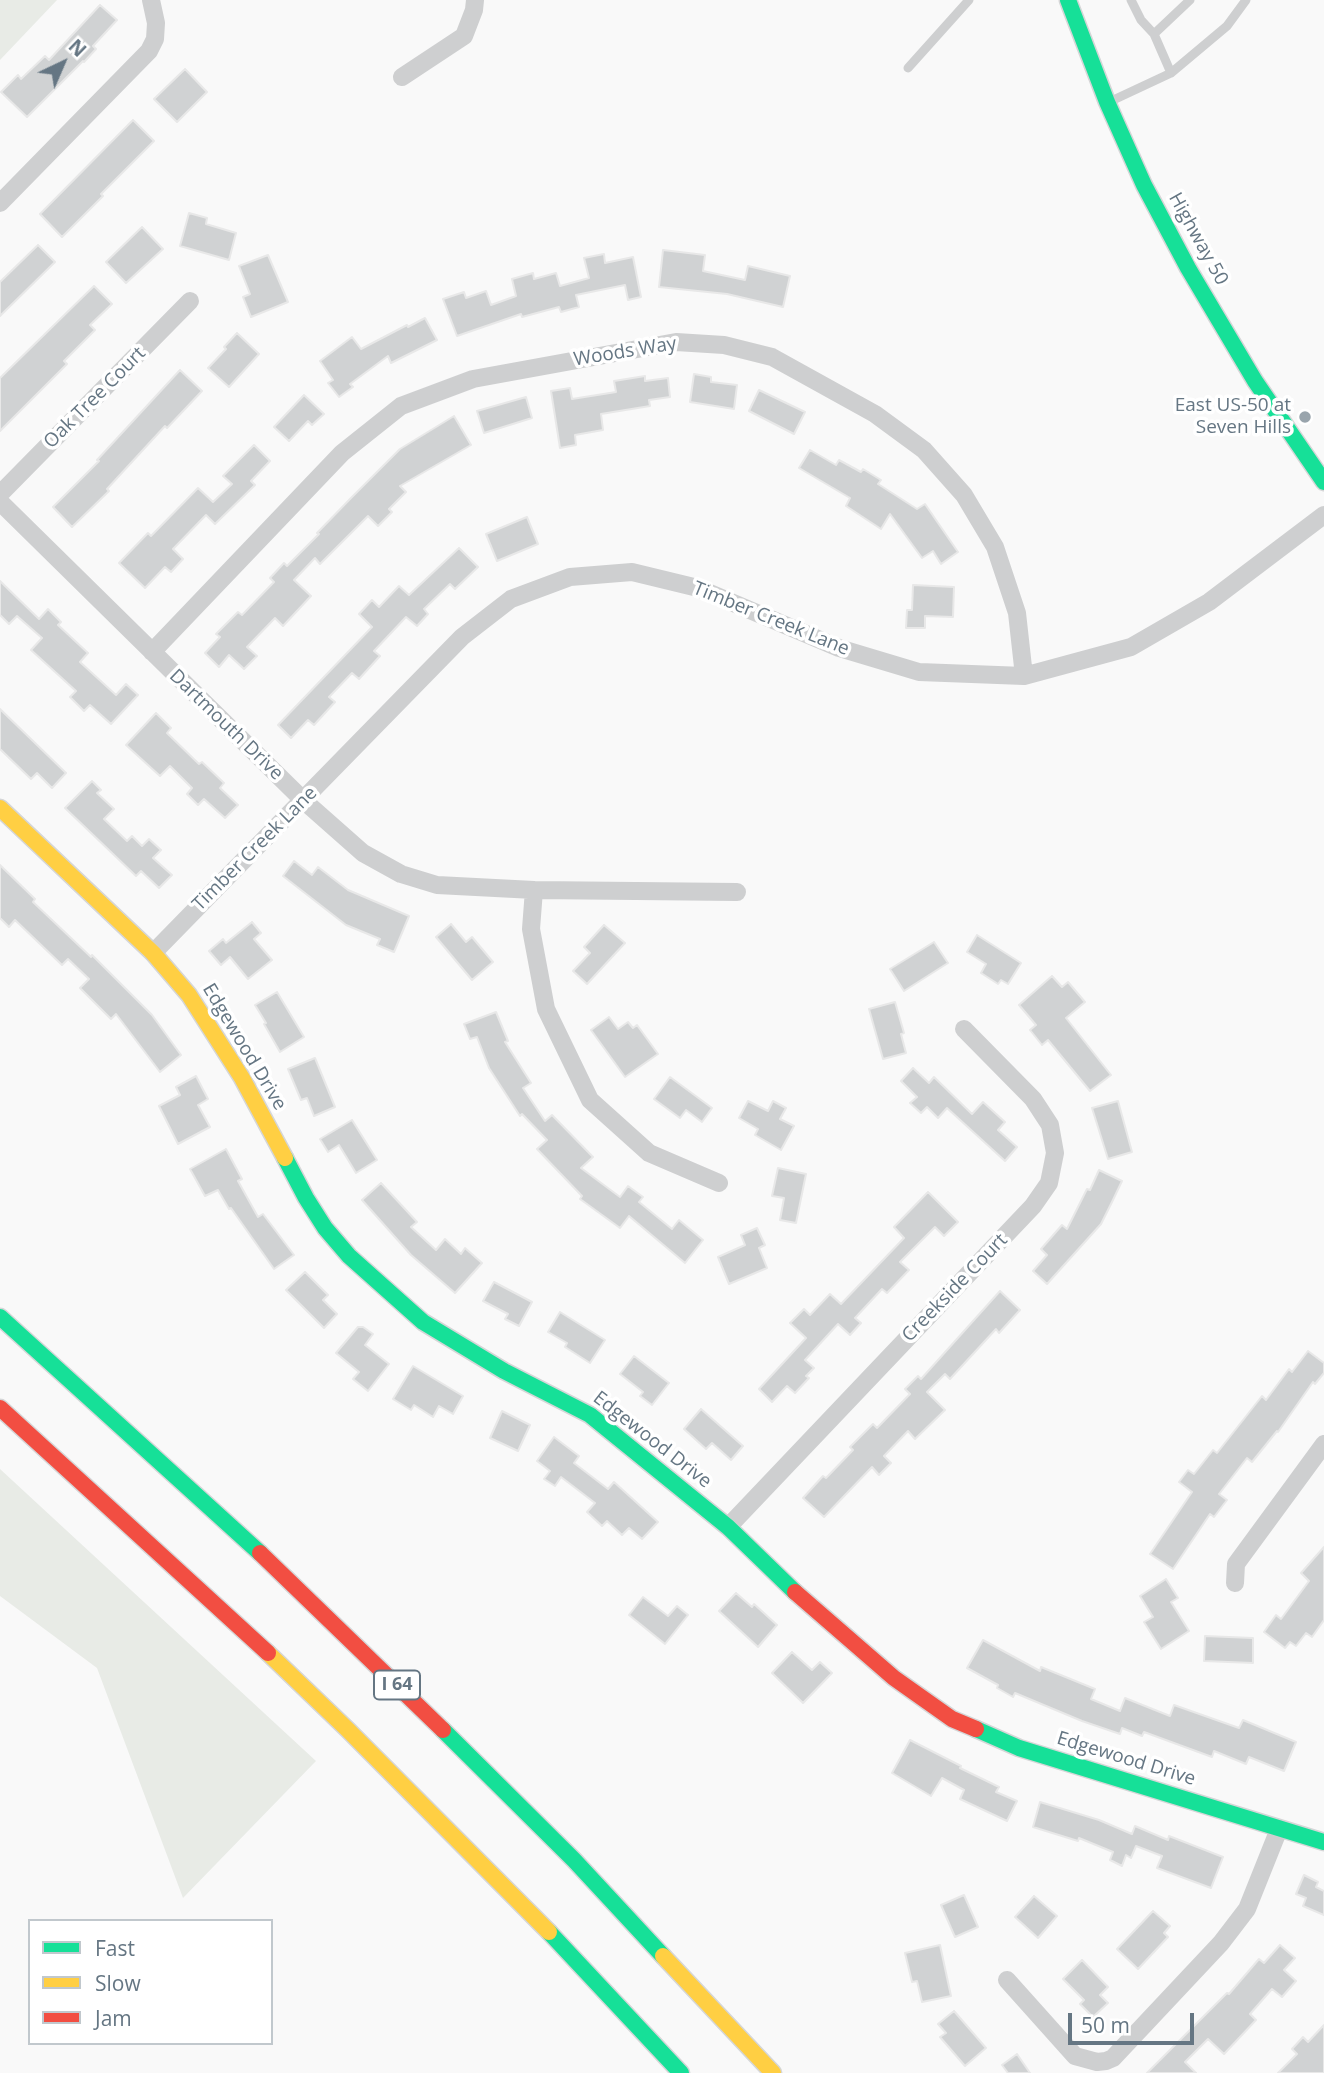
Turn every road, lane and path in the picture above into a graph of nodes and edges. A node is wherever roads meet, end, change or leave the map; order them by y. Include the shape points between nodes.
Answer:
1 (151, 0) edge
2 (475, 0) edge
3 (969, 0) edge
4 (1068, 0) edge
5 (1130, 0) edge
6 (1190, 0) edge
7 (1246, 0) edge
8 (1154, 34) junction
9 (908, 68) dead end
10 (1171, 74) junction
11 (402, 77) dead end
12 (1107, 102) junction
13 (0, 204) edge
14 (190, 301) dead end
15 (1324, 482) edge
16 (0, 494) edge
17 (0, 502) edge
18 (1324, 515) edge
19 (152, 652) junction
20 (1024, 676) junction
21 (303, 800) junction
22 (0, 808) edge
23 (534, 890) junction
24 (737, 892) dead end
25 (153, 953) junction
26 (964, 1029) dead end
27 (719, 1183) dead end
28 (0, 1317) edge
29 (0, 1408) edge
30 (1324, 1444) edge
31 (728, 1527) junction
32 (1236, 1583) dead end
33 (252, 1660) dead end
34 (348, 1730) junction
35 (1279, 1829) junction
36 (1324, 1842) edge
37 (1007, 1980) dead end
38 (1118, 2052) junction
39 (1075, 2064) edge
40 (681, 2073) edge
41 (773, 2073) edge
42 (1116, 2073) edge

1 - 13 street via 156,23 149,51
2 - 11 street via 464,36
3 - 9 lane
4 - 12 main road, Highway 50
5 - 8 lane
6 - 8 lane
7 - 10 lane via 1227,26
8 - 10 lane
10 - 12 lane
12 - 15 main road, Highway 50 via 1188,268 1255,381
14 - 16 street, Oak Tree Court
17 - 19 street, Dartmouth Drive
18 - 20 street, Timber Creek Lane via 1209,602 1130,647
19 - 20 street, Woods Way via 342,453 401,406 473,379 676,342 724,345 772,357 875,414 924,450 964,495 995,547 1017,613
19 - 21 street, Dartmouth Drive
20 - 21 street, Timber Creek Lane via 919,672 839,648 698,588 632,572 570,577 511,599 462,638
21 - 23 street, Dartmouth Drive via 363,853 401,874 437,885
21 - 25 street, Timber Creek Lane
22 - 25 main road, Edgewood Drive
23 - 24 street, Dartmouth Drive
23 - 27 street via 531,929 546,1009 590,1100 649,1153
25 - 31 main road, Edgewood Drive via 189,995 242,1078 306,1198 349,1256 423,1322 590,1415
26 - 31 street, Creekside Court via 1032,1099 1050,1125 1055,1153 1049,1183 1034,1206
28 - 41 main road, I 64 via 283,1574 508,1793
29 - 34 main road
30 - 32 street via 1236,1564
31 - 35 main road, Edgewood Drive via 894,1678 952,1718 1019,1748
33 - 34 main road
34 - 40 main road via 556,1939
35 - 36 main road, Edgewood Drive
35 - 38 street via 1247,1909 1222,1943
37 - 39 street
38 - 39 street via 1106,2061
38 - 42 street

